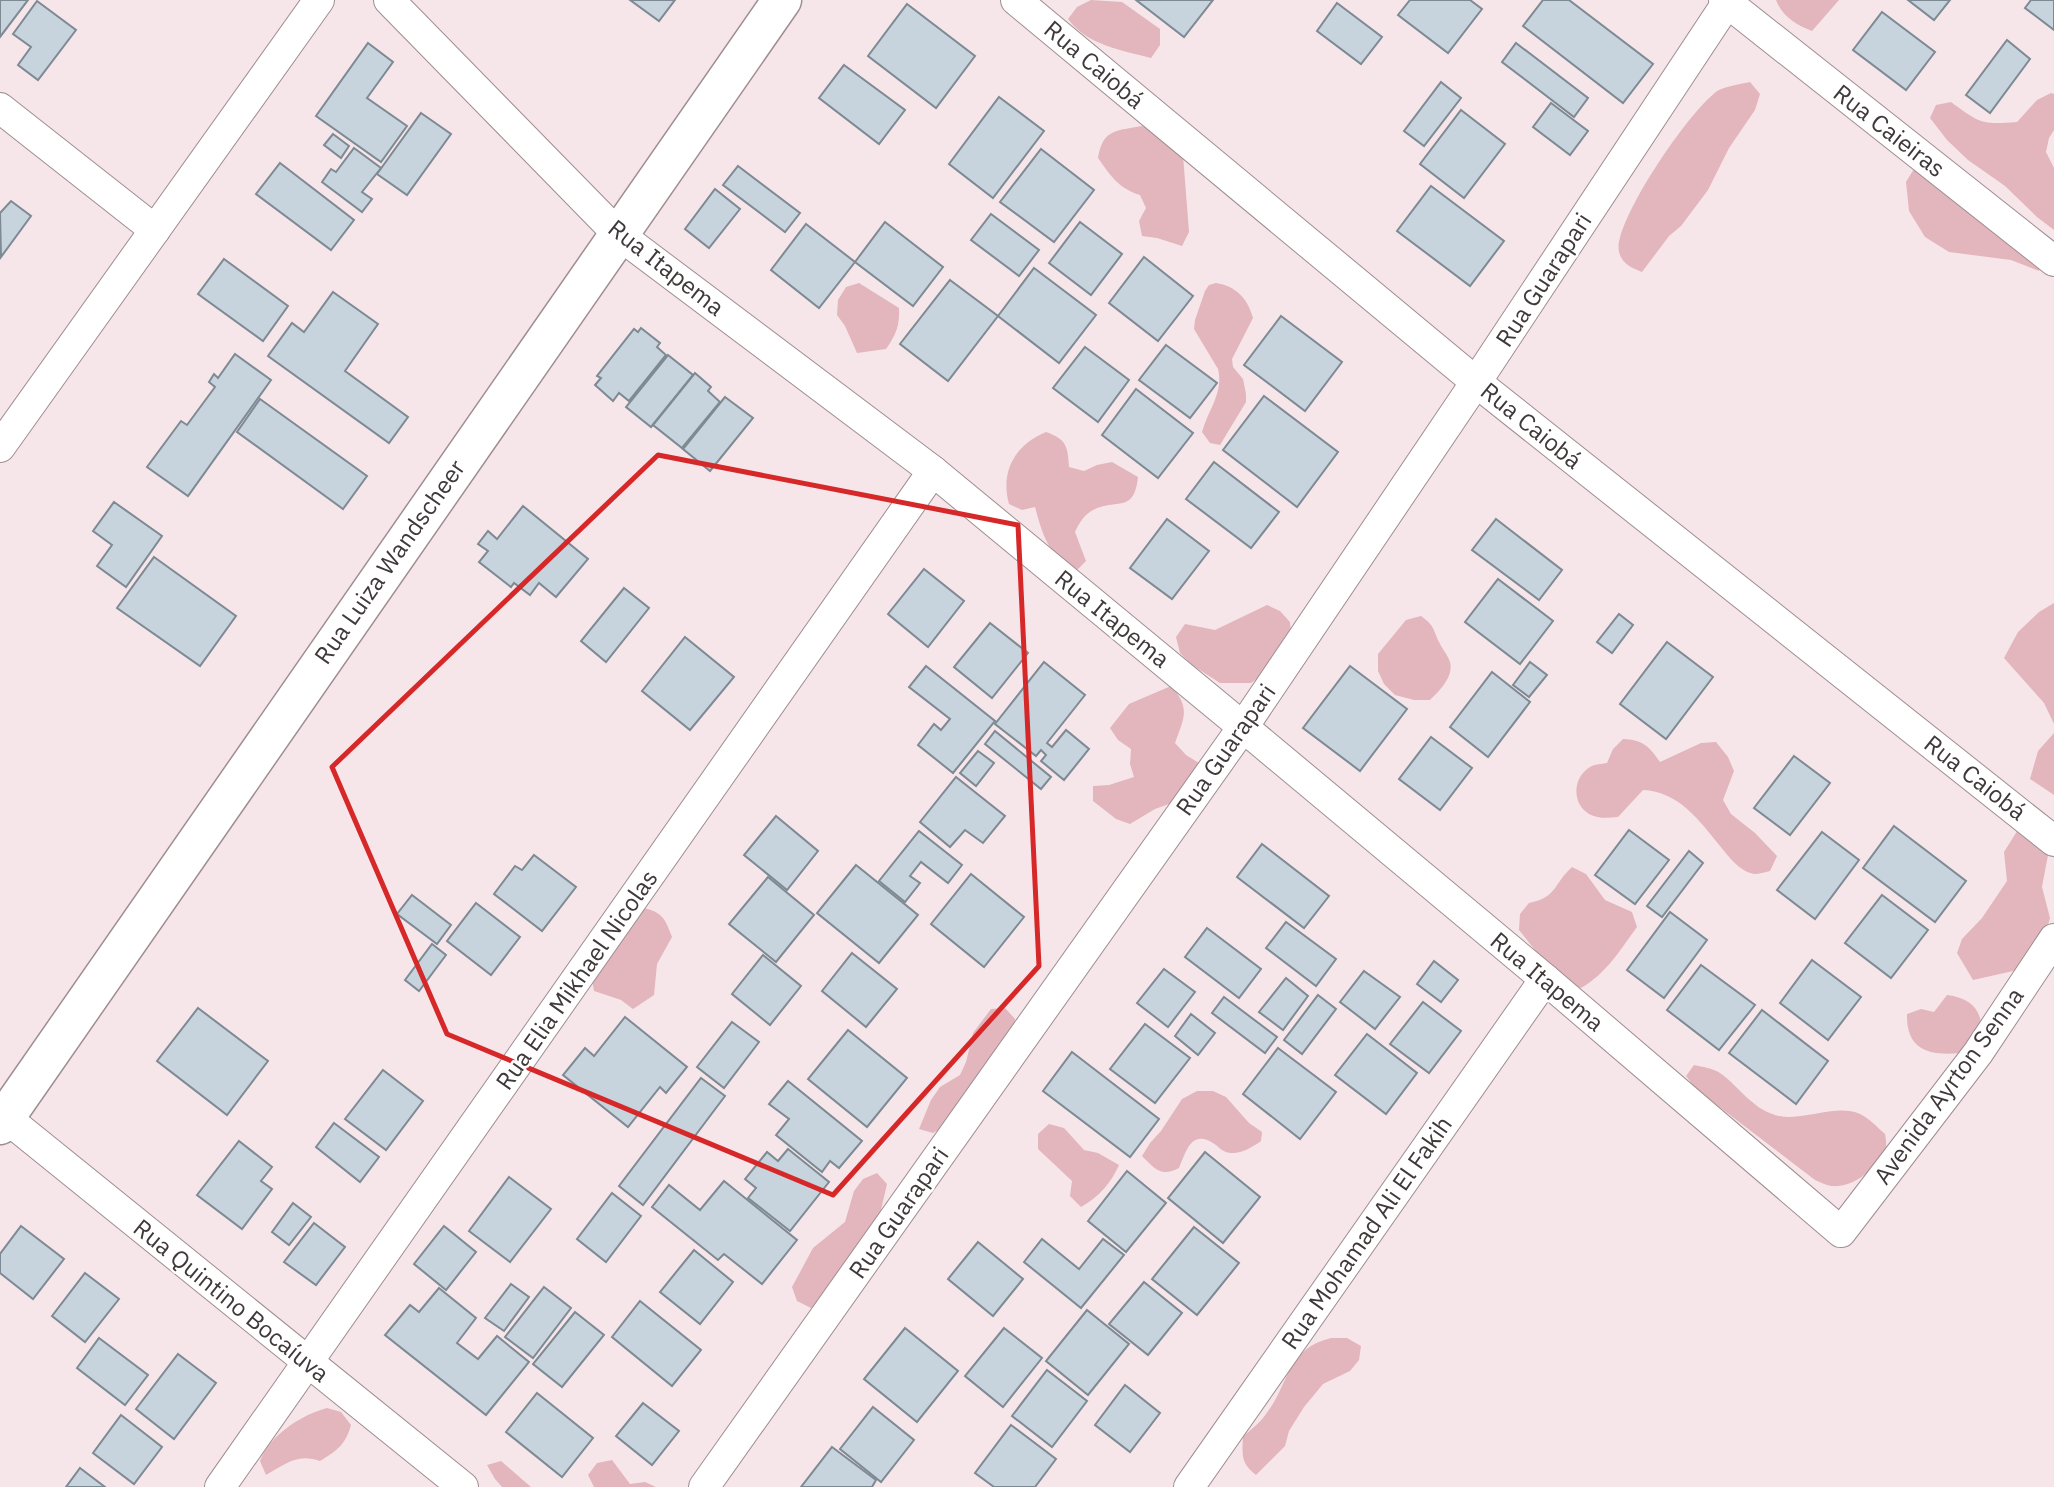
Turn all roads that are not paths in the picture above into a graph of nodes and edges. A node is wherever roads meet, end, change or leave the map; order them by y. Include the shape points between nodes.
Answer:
1 (319, 0) edge
2 (389, 0) edge
3 (782, 0) edge
4 (1016, 0) edge
5 (1727, 1) edge
6 (0, 108) edge
7 (155, 230) junction
8 (618, 234) junction
9 (2054, 261) edge
10 (1476, 382) junction
11 (0, 447) edge
12 (933, 471) junction
13 (1243, 727) junction
14 (2054, 841) edge
15 (2054, 939) edge
16 (1545, 979) junction
17 (2, 1118) edge
18 (1841, 1232) joint
19 (308, 1363) junction
20 (220, 1487) edge
21 (463, 1487) edge
22 (704, 1487) edge
23 (1189, 1487) edge

1 - 7 street
2 - 8 street, Rua Itapema
3 - 8 main road, Rua Luiza Wandscheer
4 - 10 street, Rua Caiobá
5 - 9 street, Rua Caieiras
5 - 10 street, Rua Guarapari
6 - 7 street
7 - 11 street
8 - 12 street, Rua Itapema
8 - 17 main road, Rua Luiza Wandscheer
10 - 13 street, Rua Guarapari
10 - 14 street, Rua Caiobá
12 - 13 street, Rua Itapema
12 - 19 street, Rua Elia Mikhael Nicolas
13 - 16 street, Rua Itapema
13 - 22 street, Rua Guarapari
15 - 18 street, Avenida Ayrton Senna via 1978,1052
16 - 18 street, Rua Itapema
16 - 23 street, Rua Mohamad Ali El Fakih
17 - 19 street, Rua Quintino Bocaíuva
19 - 20 street, Rua Elia Mikhael Nicolas
19 - 21 street, Rua Quintino Bocaíuva

